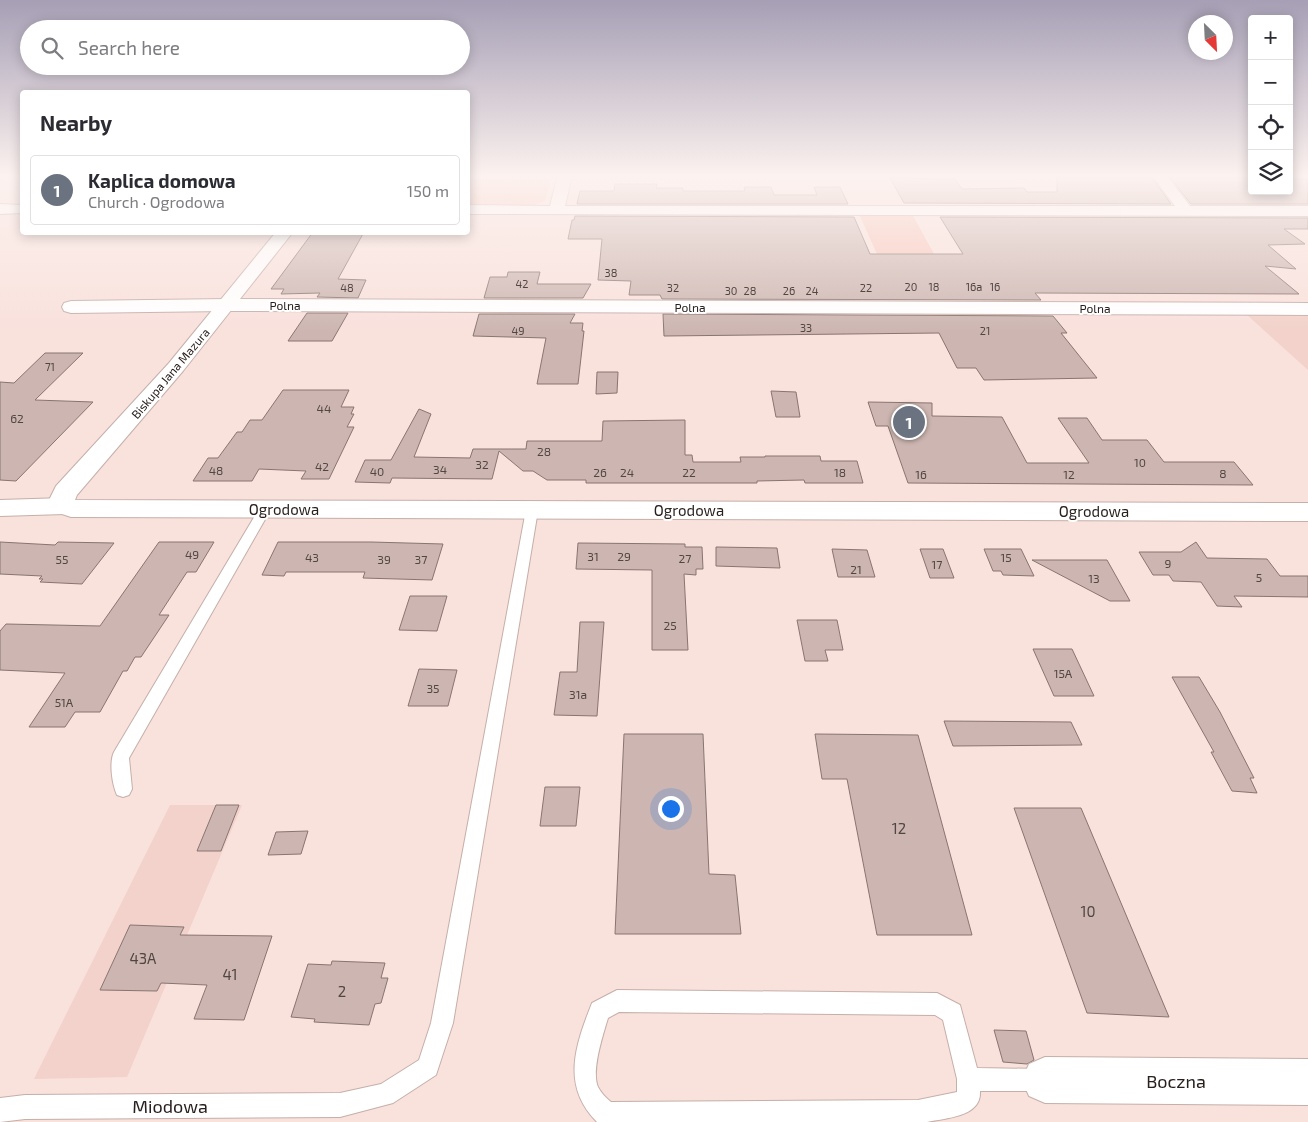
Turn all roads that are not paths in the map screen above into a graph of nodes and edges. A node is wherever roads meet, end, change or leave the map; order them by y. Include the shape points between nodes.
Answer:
1 (283, 235) edge
2 (227, 305) junction
3 (71, 307) dead end
4 (1308, 309) edge
5 (0, 508) edge
6 (68, 508) junction
7 (266, 509) junction
8 (532, 510) junction
9 (1308, 512) edge
10 (123, 789) dead end
11 (968, 1079) junction
12 (1045, 1080) joint
13 (1308, 1082) edge
14 (340, 1105) joint
15 (0, 1110) edge

1 - 2 street, Biskupa Jana Mazura
2 - 3 street, Polna
2 - 4 street, Polna
2 - 6 street, Biskupa Jana Mazura via 65,492 62,500
5 - 6 street, Ogrodowa
6 - 7 street, Ogrodowa
7 - 8 street, Ogrodowa
7 - 10 lane via 120,757
8 - 9 street, Ogrodowa
8 - 14 lane via 439,1032 428,1067 385,1095
11 - 11 lane via 952,1013 937,1004 617,1002 600,1011 589,1041 586,1087 606,1114 918,1112 960,1104 968,1096
11 - 12 lane
12 - 13 street, Boczna
14 - 15 lane, Miodowa via 25,1107

